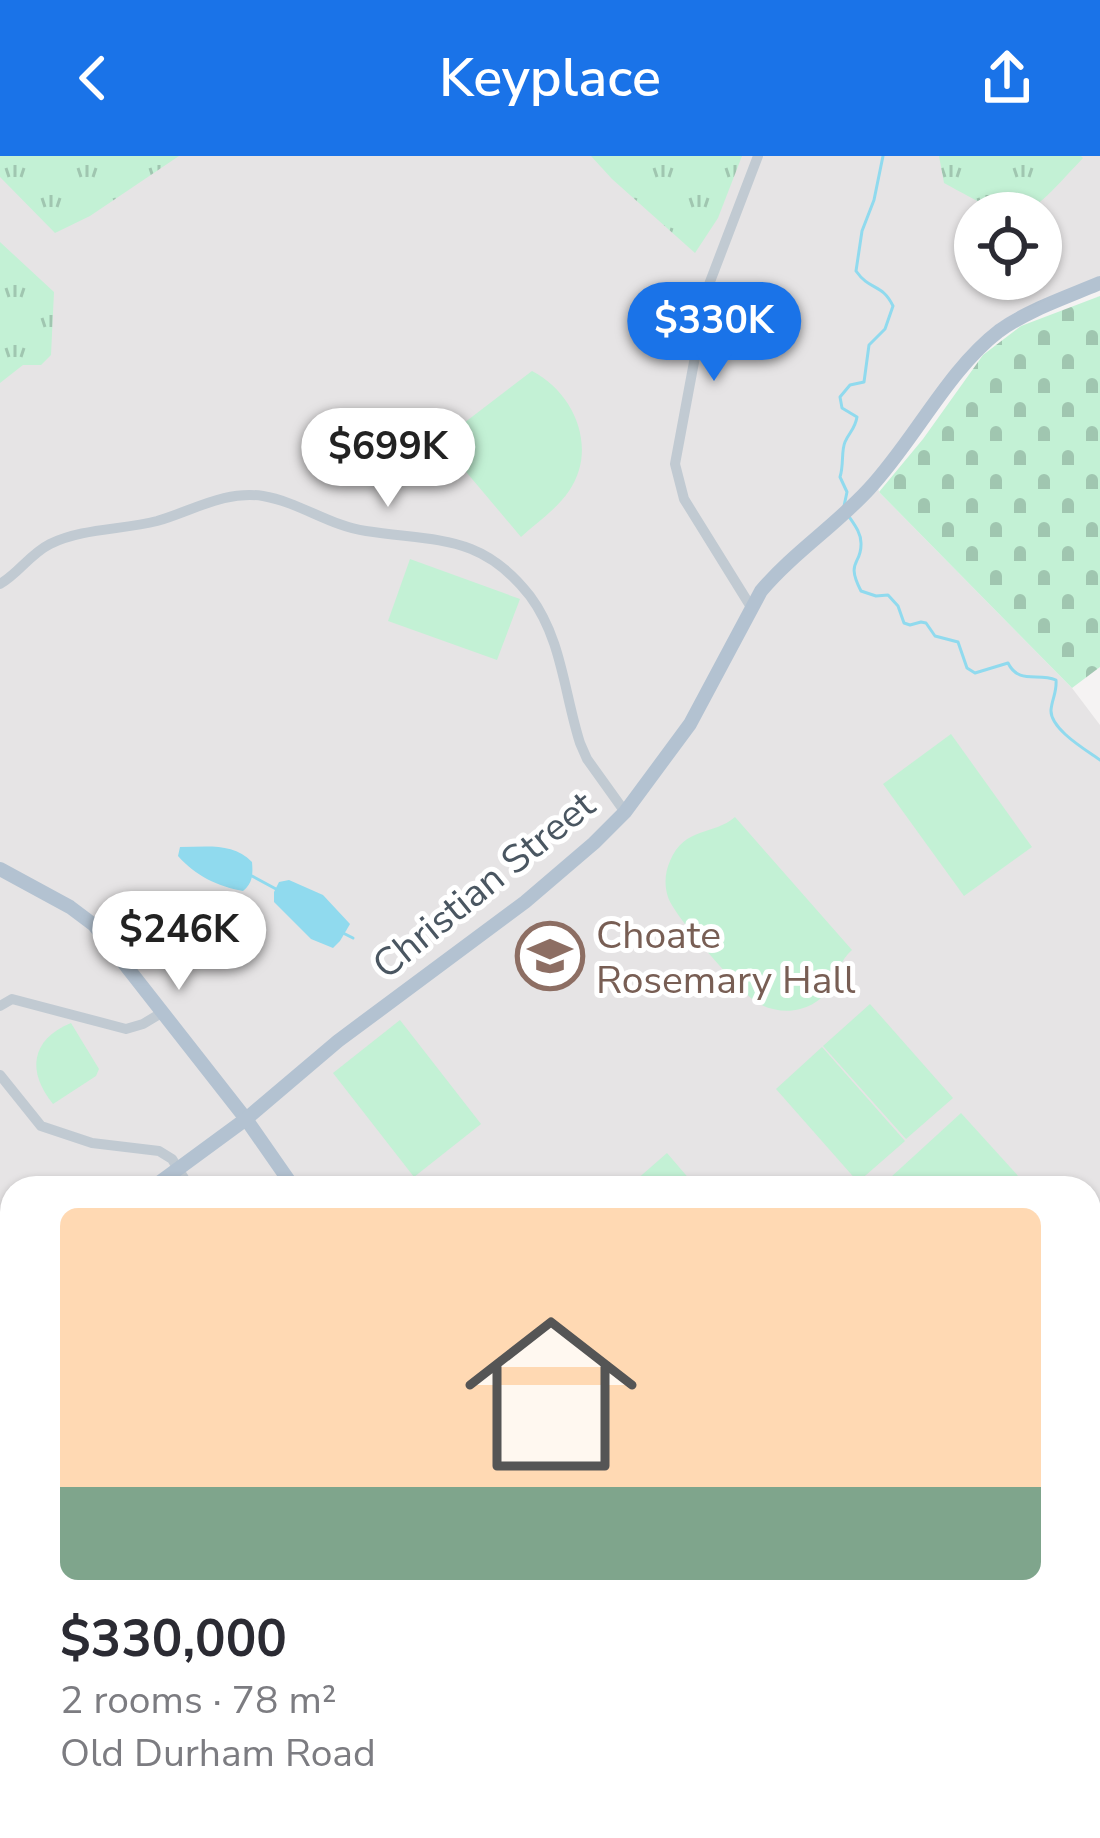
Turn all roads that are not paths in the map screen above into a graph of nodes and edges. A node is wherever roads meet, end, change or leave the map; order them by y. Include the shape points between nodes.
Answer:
1 (758, 156) edge
2 (1100, 284) edge
3 (0, 584) edge
4 (752, 607) junction
5 (625, 812) junction
6 (0, 869) edge
7 (0, 1006) edge
8 (163, 1012) junction
9 (0, 1076) edge
10 (246, 1119) junction
11 (179, 1168) junction
12 (168, 1176) edge
13 (183, 1176) edge
14 (286, 1176) edge

1 - 4 street via 708,287 675,464 684,499
2 - 4 main road, Christian Street via 990,339 888,468 775,574
3 - 5 street via 65,538 235,496 279,500 340,526 461,545 496,562 543,616 580,742
4 - 5 main road, Christian Street via 690,724
5 - 10 main road, Christian Street via 569,866
6 - 8 main road via 94,925
7 - 8 street via 12,998 126,1029
8 - 10 main road
9 - 11 street via 41,1126 92,1143 160,1151
10 - 11 main road, Christian Street
10 - 14 main road
11 - 12 main road, Christian Street
11 - 13 street

